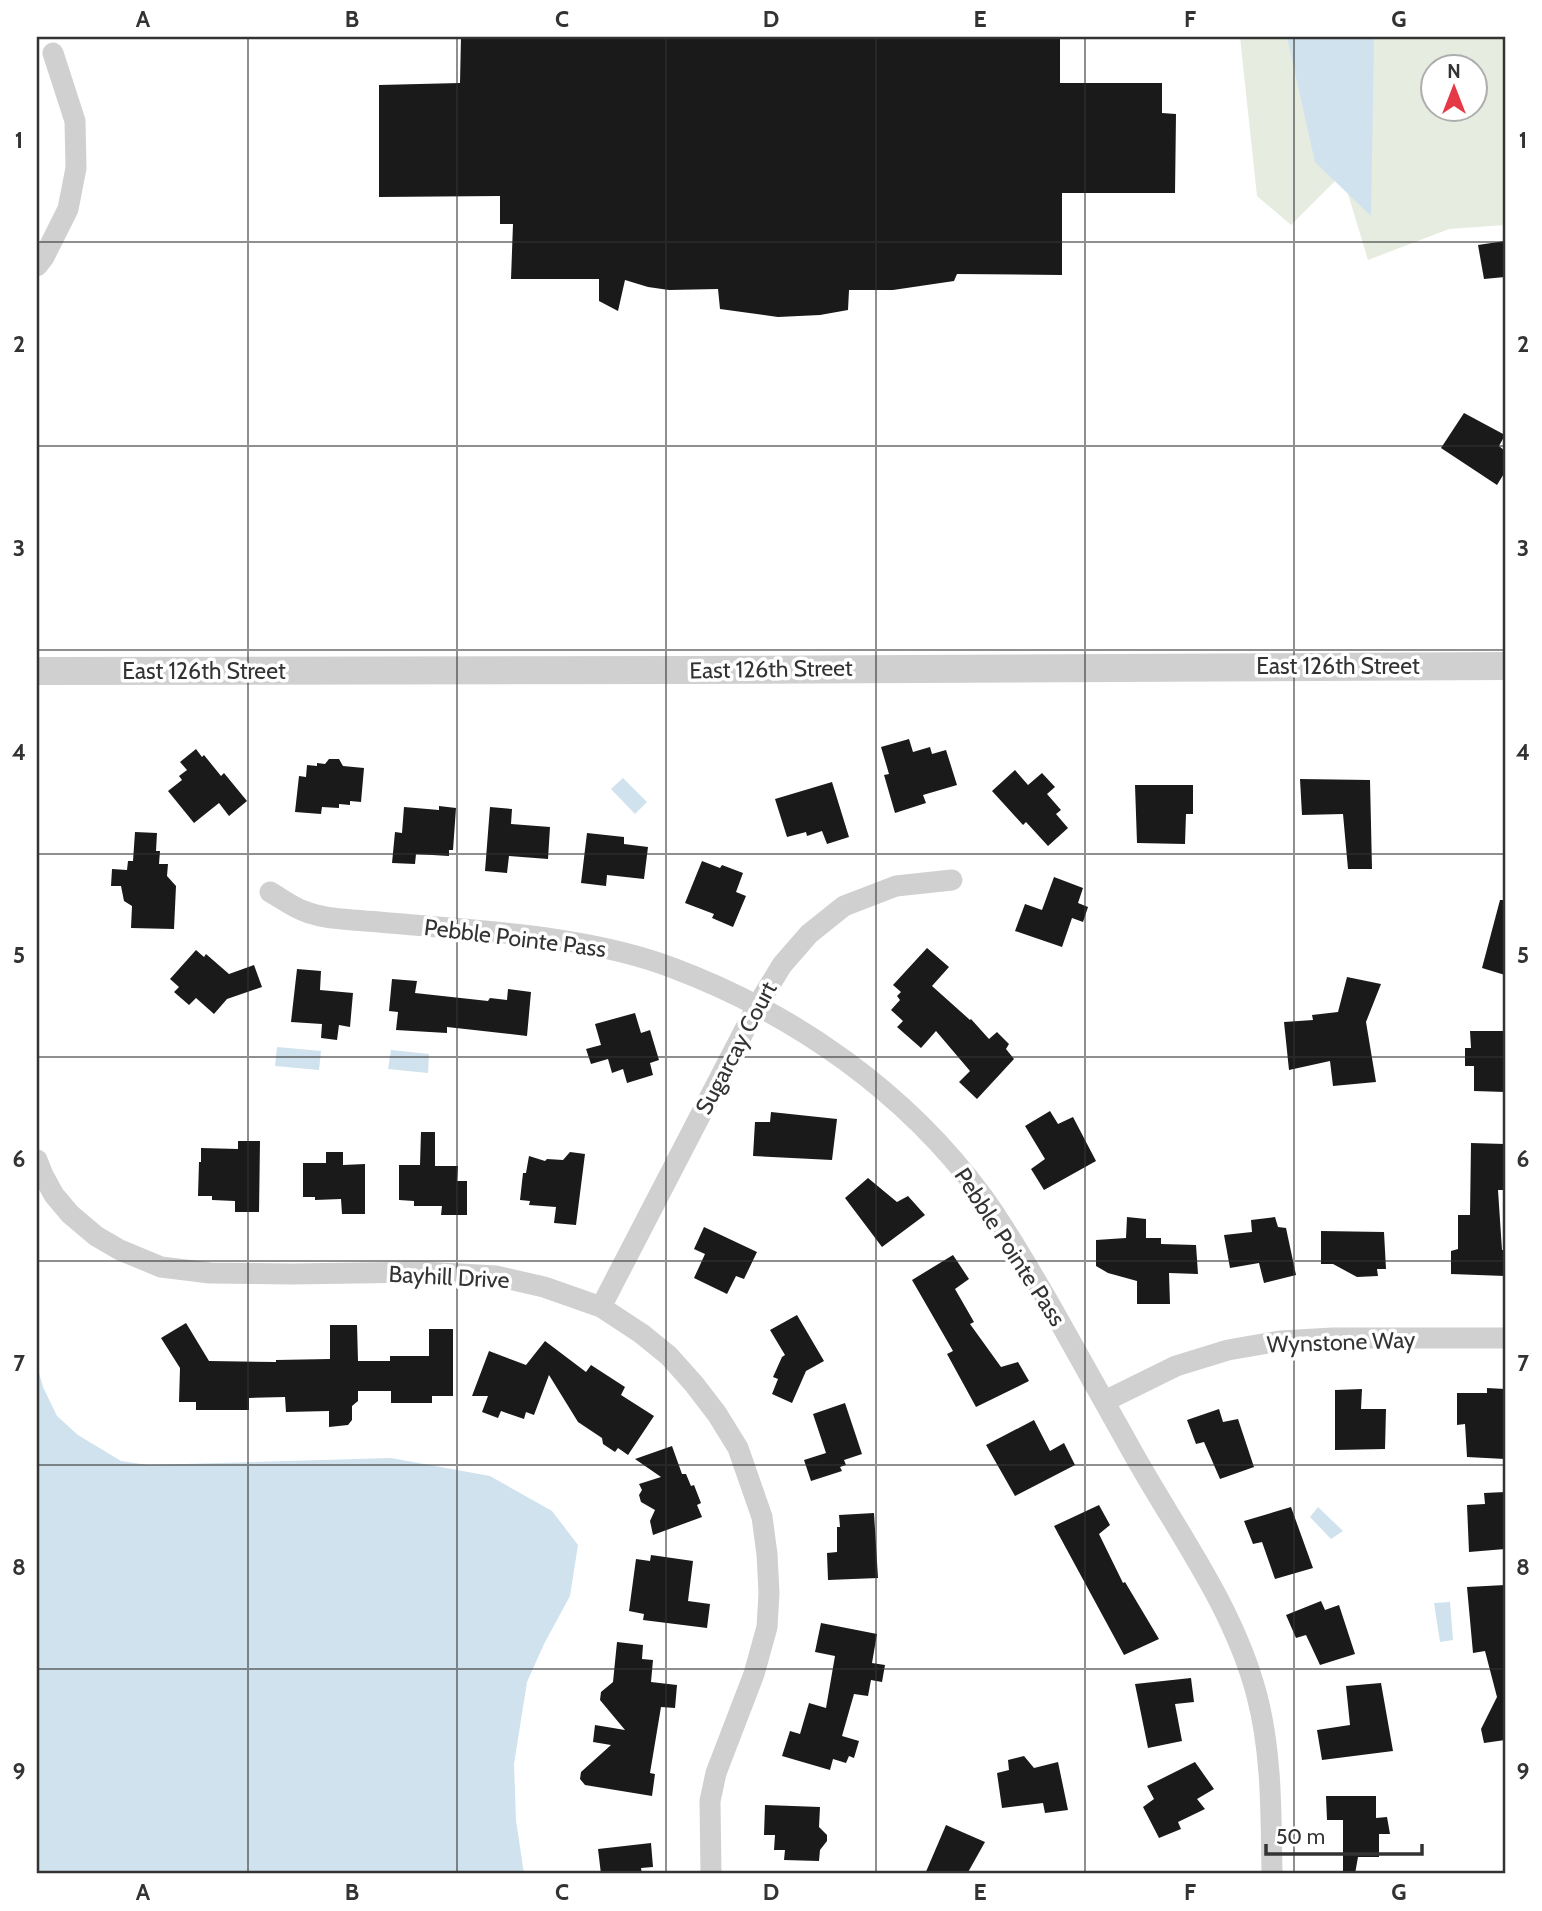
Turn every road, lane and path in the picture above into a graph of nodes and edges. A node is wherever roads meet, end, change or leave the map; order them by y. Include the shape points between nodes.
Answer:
1 (53, 53) dead end
2 (37, 266) edge
3 (1505, 666) edge
4 (37, 670) edge
5 (952, 880) dead end
6 (270, 892) dead end
7 (757, 1006) junction
8 (37, 1160) edge
9 (601, 1307) junction
10 (1505, 1339) edge
11 (1105, 1401) junction
12 (711, 1874) edge
13 (1272, 1874) edge

1 - 2 street via 75,121 76,168 68,209
3 - 4 street, East 126th Street
5 - 7 street, Sugarcay Court via 896,886 844,906 809,934 782,965
6 - 7 street, Pebble Pointe Pass via 304,911 332,918 486,931 617,952 671,967
7 - 9 street, Sugarcay Court
7 - 11 street, Pebble Pointe Pass via 851,1064 952,1157 1031,1271
8 - 9 street, Bayhill Drive via 54,1195 70,1214 120,1250 161,1267 211,1273 496,1276
9 - 12 street, Bayhill Drive via 642,1334 694,1384 737,1448 762,1517 769,1593 767,1627 716,1773 710,1801
10 - 11 street, Wynstone Way via 1280,1341 1176,1366
11 - 13 street, Pebble Pointe Pass via 1225,1611 1242,1650 1258,1697 1265,1743

